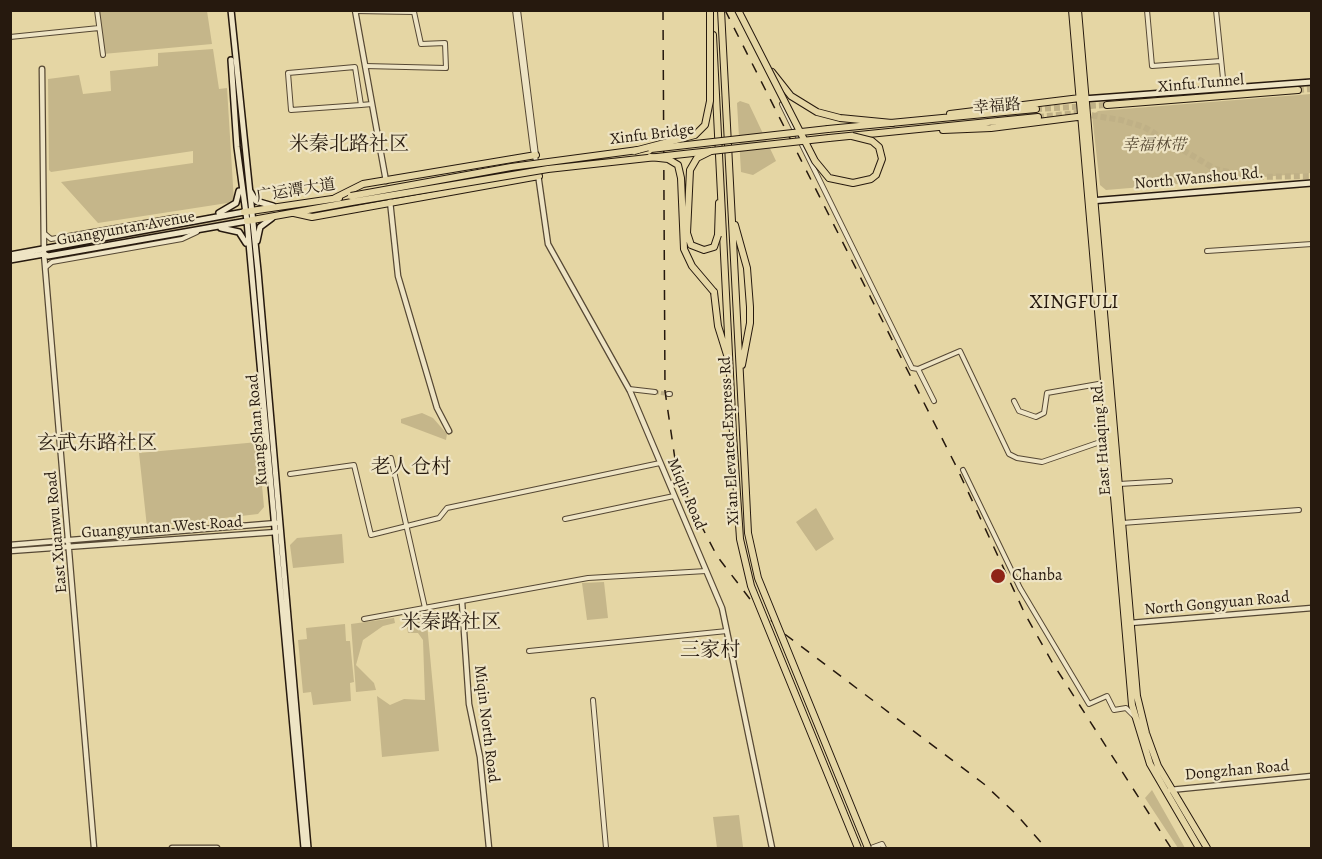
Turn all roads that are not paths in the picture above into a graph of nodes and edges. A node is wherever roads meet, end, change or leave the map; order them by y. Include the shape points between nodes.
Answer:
1 (97, 10) edge
2 (229, 10) edge
3 (516, 10) edge
4 (711, 10) edge
5 (721, 10) edge
6 (738, 10) edge
7 (1072, 10) edge
8 (1078, 10) edge
9 (1147, 10) edge
10 (1216, 10) edge
11 (355, 11) edge
12 (99, 28) junction
13 (10, 37) edge
14 (103, 56) dead end
15 (1221, 61) junction
16 (763, 62) junction
17 (365, 66) junction
18 (42, 69) dead end
19 (1311, 82) edge
20 (1224, 89) junction
21 (1298, 90) tunnel mouth
22 (1084, 99) junction
23 (372, 104) junction
24 (782, 104) dead end
25 (362, 105) junction
26 (1107, 105) tunnel mouth
27 (1036, 109) tunnel mouth
28 (959, 113) junction
29 (1085, 116) junction
30 (1038, 117) tunnel mouth
31 (892, 123) junction
32 (959, 124) joint
33 (900, 131) junction
34 (852, 136) junction
35 (634, 151) junction
36 (711, 151) junction
37 (535, 156) junction
38 (650, 157) junction
39 (537, 165) joint
40 (720, 166) junction
41 (539, 176) junction
42 (240, 177) junction
43 (386, 181) junction
44 (247, 182) junction
45 (1311, 183) edge
46 (335, 198) junction
47 (352, 199) junction
48 (390, 201) junction
49 (1092, 201) junction
50 (277, 206) junction
51 (247, 212) junction
52 (294, 213) junction
53 (284, 214) junction
54 (209, 217) junction
55 (732, 217) junction
56 (192, 220) junction
57 (249, 220) junction
58 (44, 227) junction
59 (213, 228) junction
60 (200, 230) junction
61 (89, 232) junction
62 (107, 236) junction
63 (1311, 244) edge
64 (44, 251) junction
65 (1207, 251) dead end
66 (10, 255) edge
67 (249, 255) junction
68 (256, 258) junction
69 (10, 260) edge
70 (45, 270) junction
71 (730, 365) junction
72 (918, 369) junction
73 (740, 381) junction
74 (1104, 383) junction
75 (629, 389) junction
76 (655, 392) tunnel mouth
77 (934, 400) dead end
78 (1014, 401) dead end
79 (449, 431) dead end
80 (1110, 439) junction
81 (391, 458) dead end
82 (660, 463) junction
83 (963, 470) dead end
84 (290, 474) dead end
85 (1170, 481) dead end
86 (1118, 484) junction
87 (674, 496) junction
88 (1299, 510) dead end
89 (565, 519) dead end
90 (277, 523) junction
91 (1122, 523) junction
92 (408, 528) junction
93 (278, 532) junction
94 (70, 543) junction
95 (10, 545) edge
96 (10, 551) edge
97 (706, 571) junction
98 (462, 602) junction
99 (425, 608) junction
100 (1311, 608) edge
101 (364, 619) dead end
102 (1127, 623) junction
103 (728, 631) junction
104 (529, 651) dead end
105 (593, 699) dead end
106 (1135, 716) junction
107 (1311, 776) edge
108 (1168, 792) junction
109 (94, 849) edge
110 (172, 849) edge
111 (217, 849) edge
112 (304, 849) edge
113 (308, 849) edge
114 (489, 849) edge
115 (606, 849) edge
116 (771, 849) edge
117 (858, 849) edge
118 (869, 849) edge
119 (884, 849) edge
120 (1198, 849) edge
121 (1207, 849) edge

1 - 12 street
2 - 42 main road, KuangShan Road
2 - 44 main road, KuangShan Road
3 - 37 street, Miqin Road
4 - 35 main road, bridge via 711,101 705,125 695,135
4 - 40 main road, Xi'an Elevated Express Rd, bridge
5 - 55 main road, Xi'an Elevated Express Rd
6 - 16 main road, bridge
7 - 22 main road, East Huaqing Rd.
8 - 22 main road, East Huaqing Rd.
9 - 15 street via 1152,66
10 - 15 street
11 - 17 street
11 - 17 street via 414,12 421,44 445,43 446,68
12 - 13 street
12 - 14 street
15 - 20 street
16 - 31 main road, bridge via 791,96 817,111 840,118
16 - 34 main road, bridge via 815,161 829,178 853,183 876,175 882,159 879,147
17 - 23 street
18 - 58 street, East Xuanwu Road
19 - 20 main road
20 - 22 main road
21 - 26 main road, Xinfu Tunnel
22 - 28 main road
22 - 29 main road, East Huaqing Rd.
23 - 25 street
23 - 43 street
24 - 72 street via 912,368
25 - 25 street via 291,110 288,73 355,67
27 - 28 main road, 幸福路
28 - 31 main road, Xinfu Bridge
29 - 33 main road
29 - 49 main road, East Huaqing Rd.
30 - 32 main road, 幸福路
31 - 35 main road, Xinfu Bridge, bridge
32 - 33 main road, Xinfu Bridge
33 - 34 main road, Xinfu Bridge
34 - 36 main road, Xinfu Bridge, bridge
35 - 47 main road, Xinfu Bridge, bridge via 529,164
36 - 38 main road, Xinfu Bridge, bridge
36 - 40 main road, bridge via 698,158 690,170 688,236 693,246 704,250 714,247 718,235
37 - 39 street, Miqin Road
37 - 43 main road
38 - 47 main road, Xinfu Bridge, bridge
38 - 71 main road, bridge via 668,159 678,165 684,249 692,266 714,292 718,326
39 - 41 street, Miqin Road
40 - 71 main road, Xi'an Elevated Express Rd
41 - 48 main road
41 - 75 street, Miqin Road via 548,244
42 - 51 main road, KuangShan Road
42 - 54 main road via 236,203
43 - 46 main road via 363,184
44 - 50 main road via 256,201
44 - 51 main road, KuangShan Road
45 - 49 main road, North Wanshou Rd.
46 - 47 main road, 广运潭大道
46 - 50 main road, 广运潭大道
47 - 52 main road, 广运潭大道
48 - 52 main road via 312,217
48 - 79 street via 398,276 437,408
49 - 74 main road, East Huaqing Rd.
49 - 86 main road, East Huaqing Rd.
50 - 51 main road, 广运潭大道
51 - 54 main road, Guangyuntan Avenue
51 - 57 main road, KuangShan Road
52 - 53 main road, 广运潭大道
53 - 57 main road, 广运潭大道
53 - 68 main road via 260,227
54 - 56 main road, Guangyuntan Avenue
55 - 73 main road, Xi'an Elevated Express Rd
55 - 73 main road via 747,268 750,307
56 - 61 street via 177,216
56 - 62 main road, Guangyuntan Avenue
57 - 59 main road, Guangyuntan Avenue
57 - 67 main road, KuangShan Road
57 - 68 main road, KuangShan Road
58 - 61 street via 49,239
58 - 64 street, East Xuanwu Road
59 - 60 main road, Guangyuntan Avenue
59 - 67 main road via 239,232
60 - 64 main road, Guangyuntan Avenue via 48,256
60 - 70 street via 182,239 52,262
61 - 62 street
62 - 64 main road, Guangyuntan Avenue
63 - 65 street
64 - 66 main road, Guangyuntan Avenue
64 - 69 main road, Guangyuntan Avenue
64 - 70 street, East Xuanwu Road
67 - 90 main road, KuangShan Road
68 - 90 main road, KuangShan Road
70 - 94 street, East Xuanwu Road
71 - 117 main road, Xi'an Elevated Express Rd, bridge via 740,539 751,586
72 - 77 street
72 - 80 street via 960,351 1009,454 1017,458 1042,462
73 - 118 main road, Xi'an Elevated Express Rd, bridge via 748,533 758,578
74 - 78 street via 1047,393 1044,413 1036,417 1019,411
74 - 80 main road, East Huaqing Rd.
75 - 76 street
75 - 82 street, Miqin Road
80 - 102 main road, East Huaqing Rd.
81 - 92 street
82 - 87 street, Miqin Road
82 - 92 street via 447,508 439,518
83 - 106 street via 1020,588 1089,704 1107,696 1114,710 1126,708
84 - 92 street via 354,465 371,535
85 - 86 street
86 - 91 main road, East Huaqing Rd.
87 - 89 street
87 - 97 street, Miqin Road
88 - 91 street
90 - 93 main road, KuangShan Road
90 - 94 street, Guangyuntan West Road
91 - 102 main road, East Huaqing Rd.
92 - 99 street
93 - 94 street, Guangyuntan West Road
93 - 112 main road, KuangShan Road
93 - 113 main road, KuangShan Road
94 - 95 street, Guangyuntan West Road
94 - 96 street, Guangyuntan West Road
94 - 109 street, East Xuanwu Road
97 - 98 street via 588,579
97 - 103 street, Miqin Road
98 - 99 street
98 - 114 street, Miqin North Road via 469,704 480,757
99 - 101 street
100 - 102 street, North Gongyuan Road
102 - 106 main road, East Huaqing Rd.
102 - 108 main road, East Huaqing Rd. via 1137,696
103 - 104 street
103 - 116 street, Miqin Road
105 - 115 street
106 - 108 main road, East Huaqing Rd. via 1144,750
107 - 108 street, Dongzhan Road
108 - 120 main road, East Huaqing Rd.
108 - 121 main road, East Huaqing Rd.
110 - 111 street
118 - 119 street via 882,844

